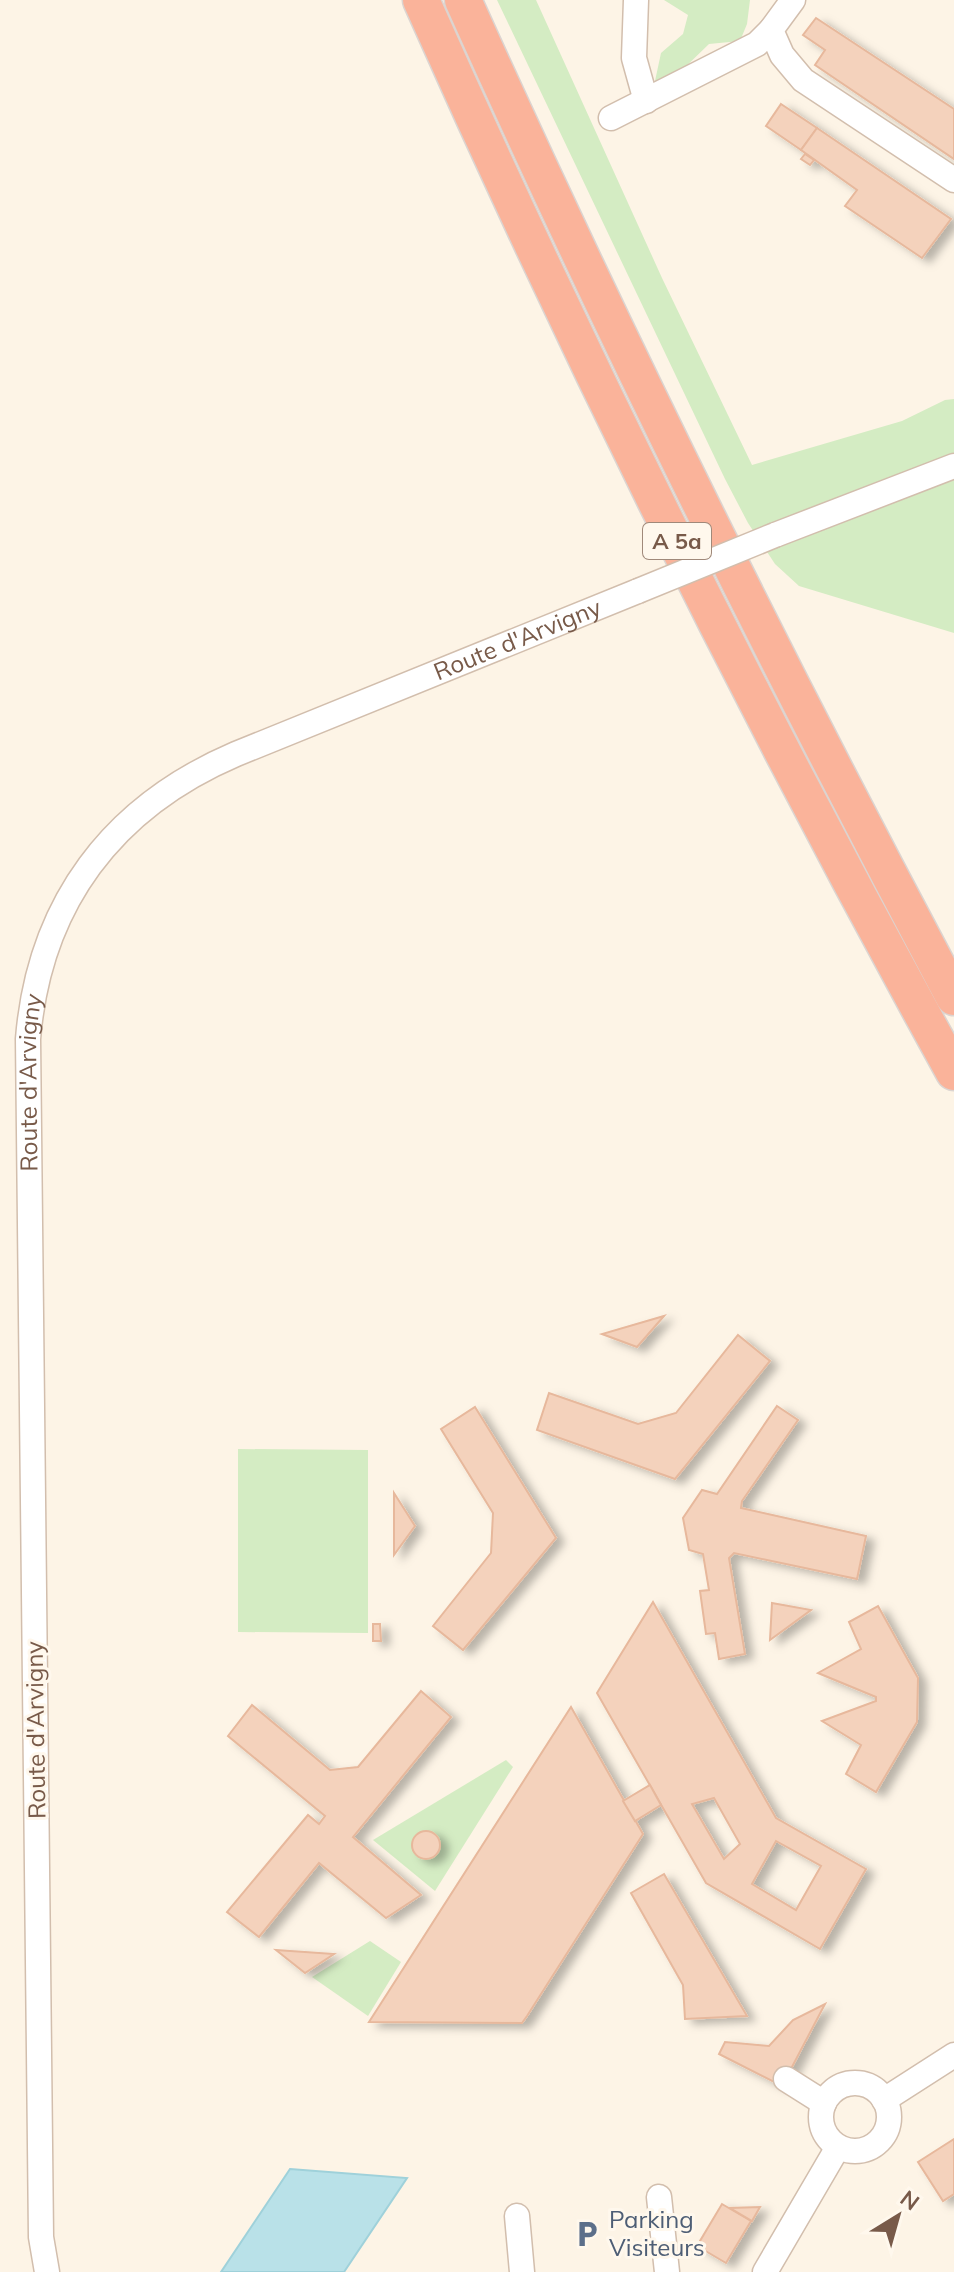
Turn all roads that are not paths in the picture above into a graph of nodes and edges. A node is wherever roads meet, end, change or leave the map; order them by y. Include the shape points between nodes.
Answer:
1 (421, 0) edge
2 (463, 0) edge
3 (636, 0) edge
4 (793, 0) edge
5 (771, 30) junction
6 (646, 101) junction
7 (611, 118) dead end
8 (954, 180) edge
9 (954, 466) edge
10 (954, 997) edge
11 (954, 1072) edge
12 (954, 2055) edge
13 (786, 2079) dead end
14 (884, 2100) junction
15 (824, 2103) junction
16 (838, 2147) junction
17 (659, 2197) dead end
18 (517, 2216) dead end
19 (47, 2272) edge
20 (522, 2272) edge
21 (667, 2272) edge
22 (765, 2272) edge

1 - 11 highway, A 5a via 647,481 786,758
2 - 10 highway, A 5a via 683,475
3 - 6 street via 634,58
4 - 5 street
5 - 6 street via 757,44
5 - 8 street via 782,55 803,80
6 - 7 street
9 - 19 street, Route d'Arvigny, bridge via 236,754 174,785 128,820 86,869 58,918 37,977 28,1039 41,2237
12 - 14 street
13 - 15 street
14 - 15 street via 872,2088 850,2084
14 - 16 street via 889,2122 881,2139 861,2151
15 - 16 street via 824,2133
16 - 22 street
17 - 21 street
18 - 20 street

